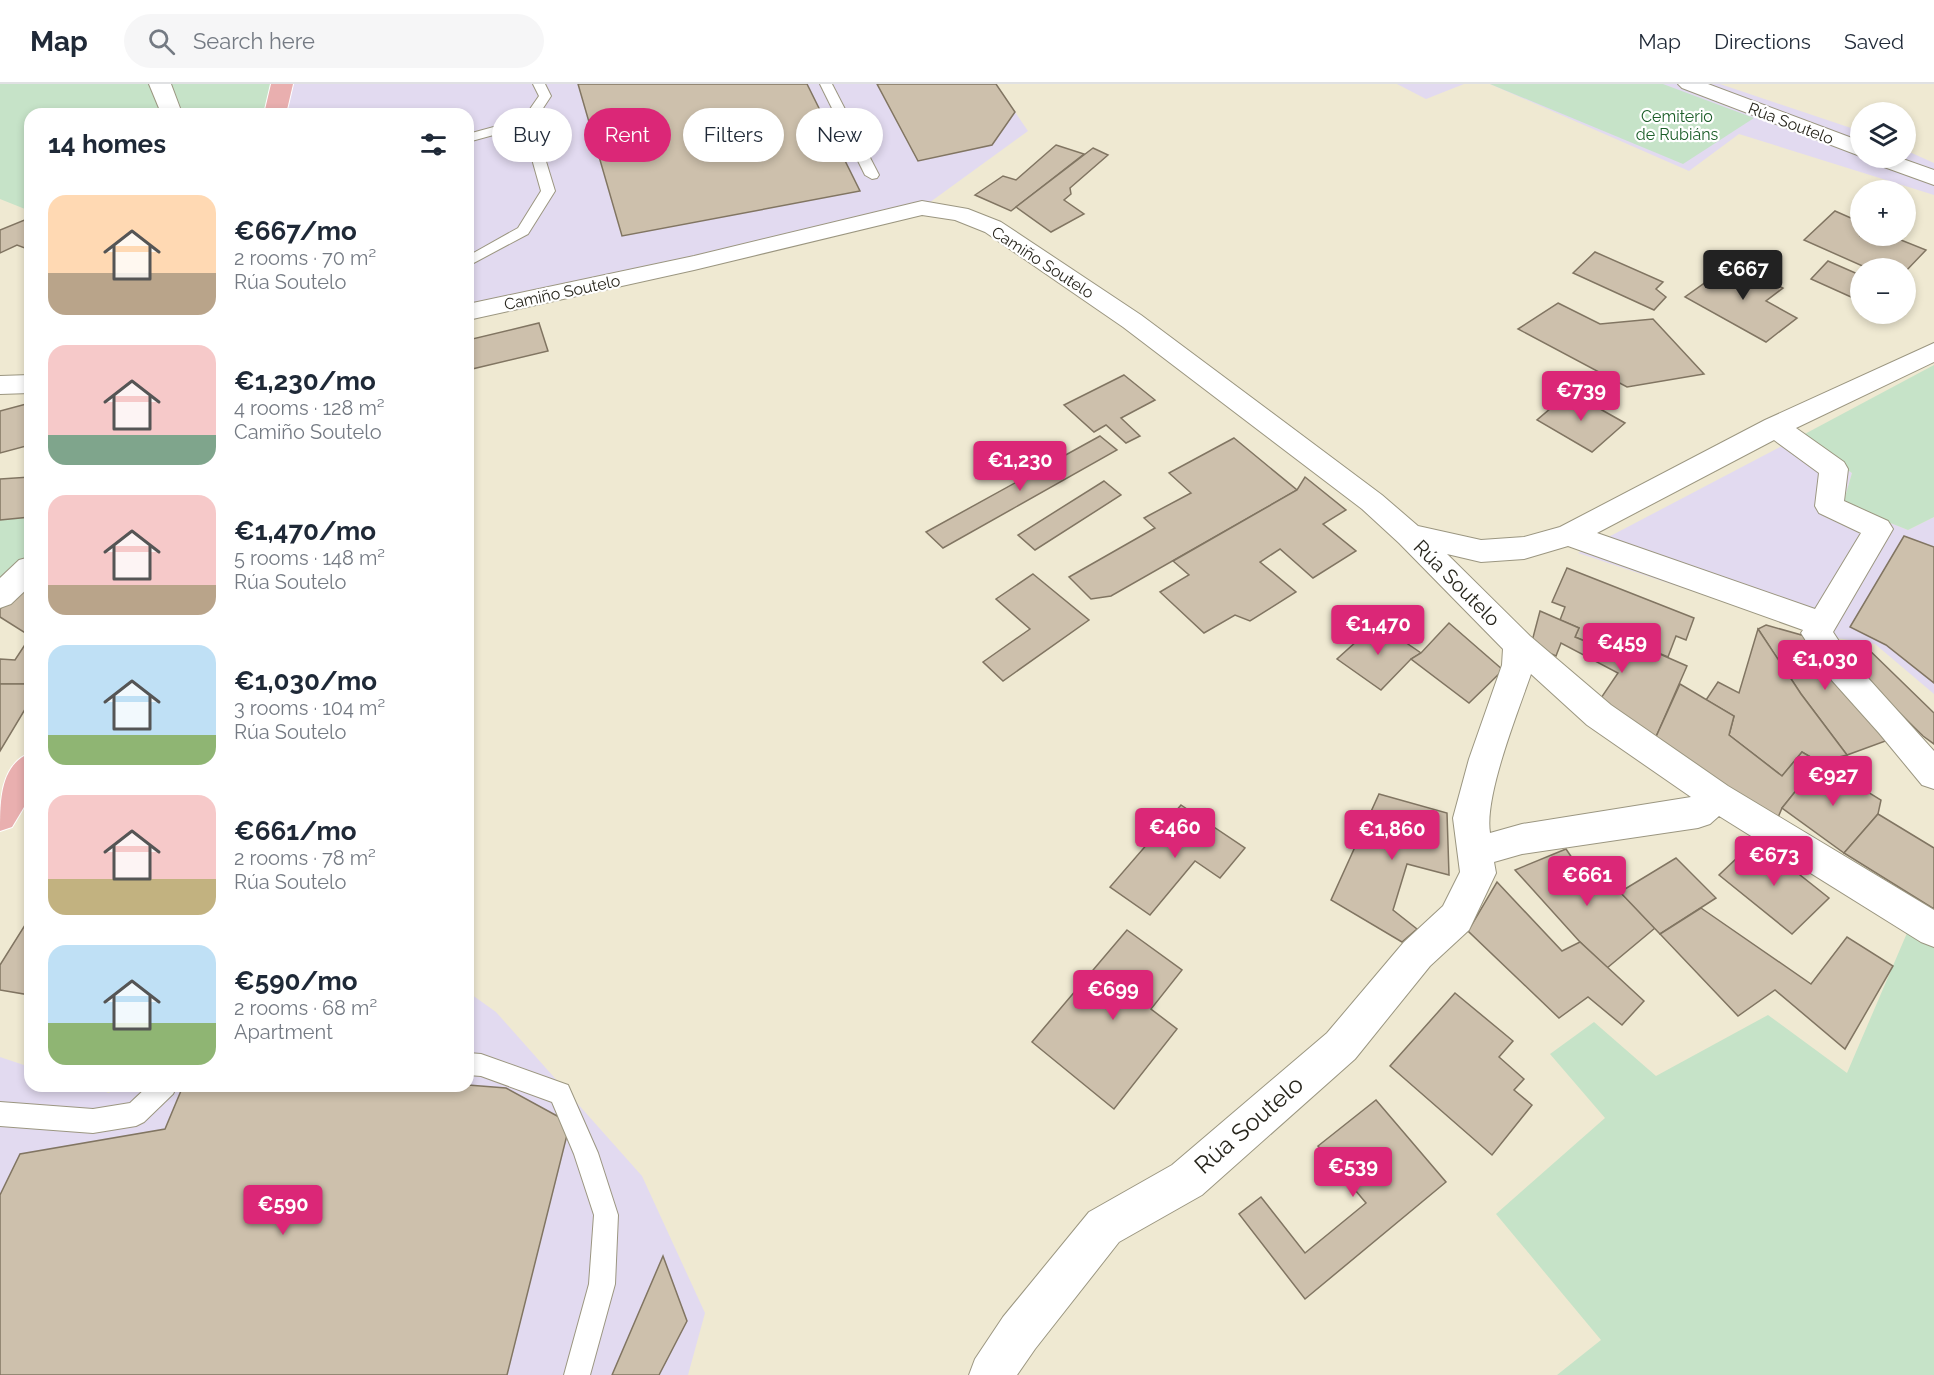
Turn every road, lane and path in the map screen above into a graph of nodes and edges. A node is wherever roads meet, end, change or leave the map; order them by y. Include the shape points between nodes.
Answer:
1 (160, 84) edge
2 (282, 84) edge
3 (539, 84) edge
4 (826, 84) edge
5 (1689, 84) edge
6 (169, 108) dead end
7 (276, 108) edge
8 (537, 108) edge
9 (492, 132) edge
10 (474, 136) edge
11 (1850, 146) edge
12 (540, 162) edge
13 (1908, 168) edge
14 (872, 175) dead end
15 (1934, 178) edge
16 (474, 259) edge
17 (474, 311) edge
18 (1934, 352) edge
19 (24, 384) edge
20 (0, 385) edge
21 (1775, 427) junction
22 (1409, 535) junction
23 (1569, 535) junction
24 (24, 574) edge
25 (0, 596) edge
26 (1822, 624) junction
27 (1520, 645) junction
28 (1934, 775) edge
29 (24, 776) edge
30 (1716, 796) junction
31 (0, 816) edge
32 (1476, 852) junction
33 (1934, 930) edge
34 (474, 1064) edge
35 (159, 1092) edge
36 (0, 1114) edge
37 (577, 1375) edge
38 (991, 1375) edge

1 - 6 street
2 - 7 main road
3 - 8 lane via 544,96
4 - 14 lane
5 - 11 street, Rúa Soutelo
9 - 10 lane
12 - 16 lane via 548,191 523,231
13 - 15 street
17 - 22 street, Camiño Soutelo via 922,208 960,214 993,228 1132,321 1372,502
18 - 21 street, Rúa Soutelo
19 - 20 street
21 - 23 street, Rúa Soutelo
21 - 26 street via 1834,469 1829,506 1878,529
22 - 23 street, Rúa Soutelo via 1481,551 1524,548
22 - 27 street, Rúa Soutelo
23 - 26 street
24 - 25 street
26 - 28 street via 1817,633 1839,667
27 - 30 street, Rúa Soutelo via 1599,716
27 - 32 street, Rúa Soutelo via 1518,665 1470,818
29 - 31 main road
30 - 32 street via 1698,813 1522,839
30 - 33 street, Rúa Soutelo
32 - 38 street, Rúa Soutelo via 1478,873 1456,918 1418,954 1341,1046 1186,1180 1104,1227 1018,1333
34 - 37 lane via 560,1093 586,1153 606,1215 602,1284
35 - 36 lane via 136,1114 93,1121

